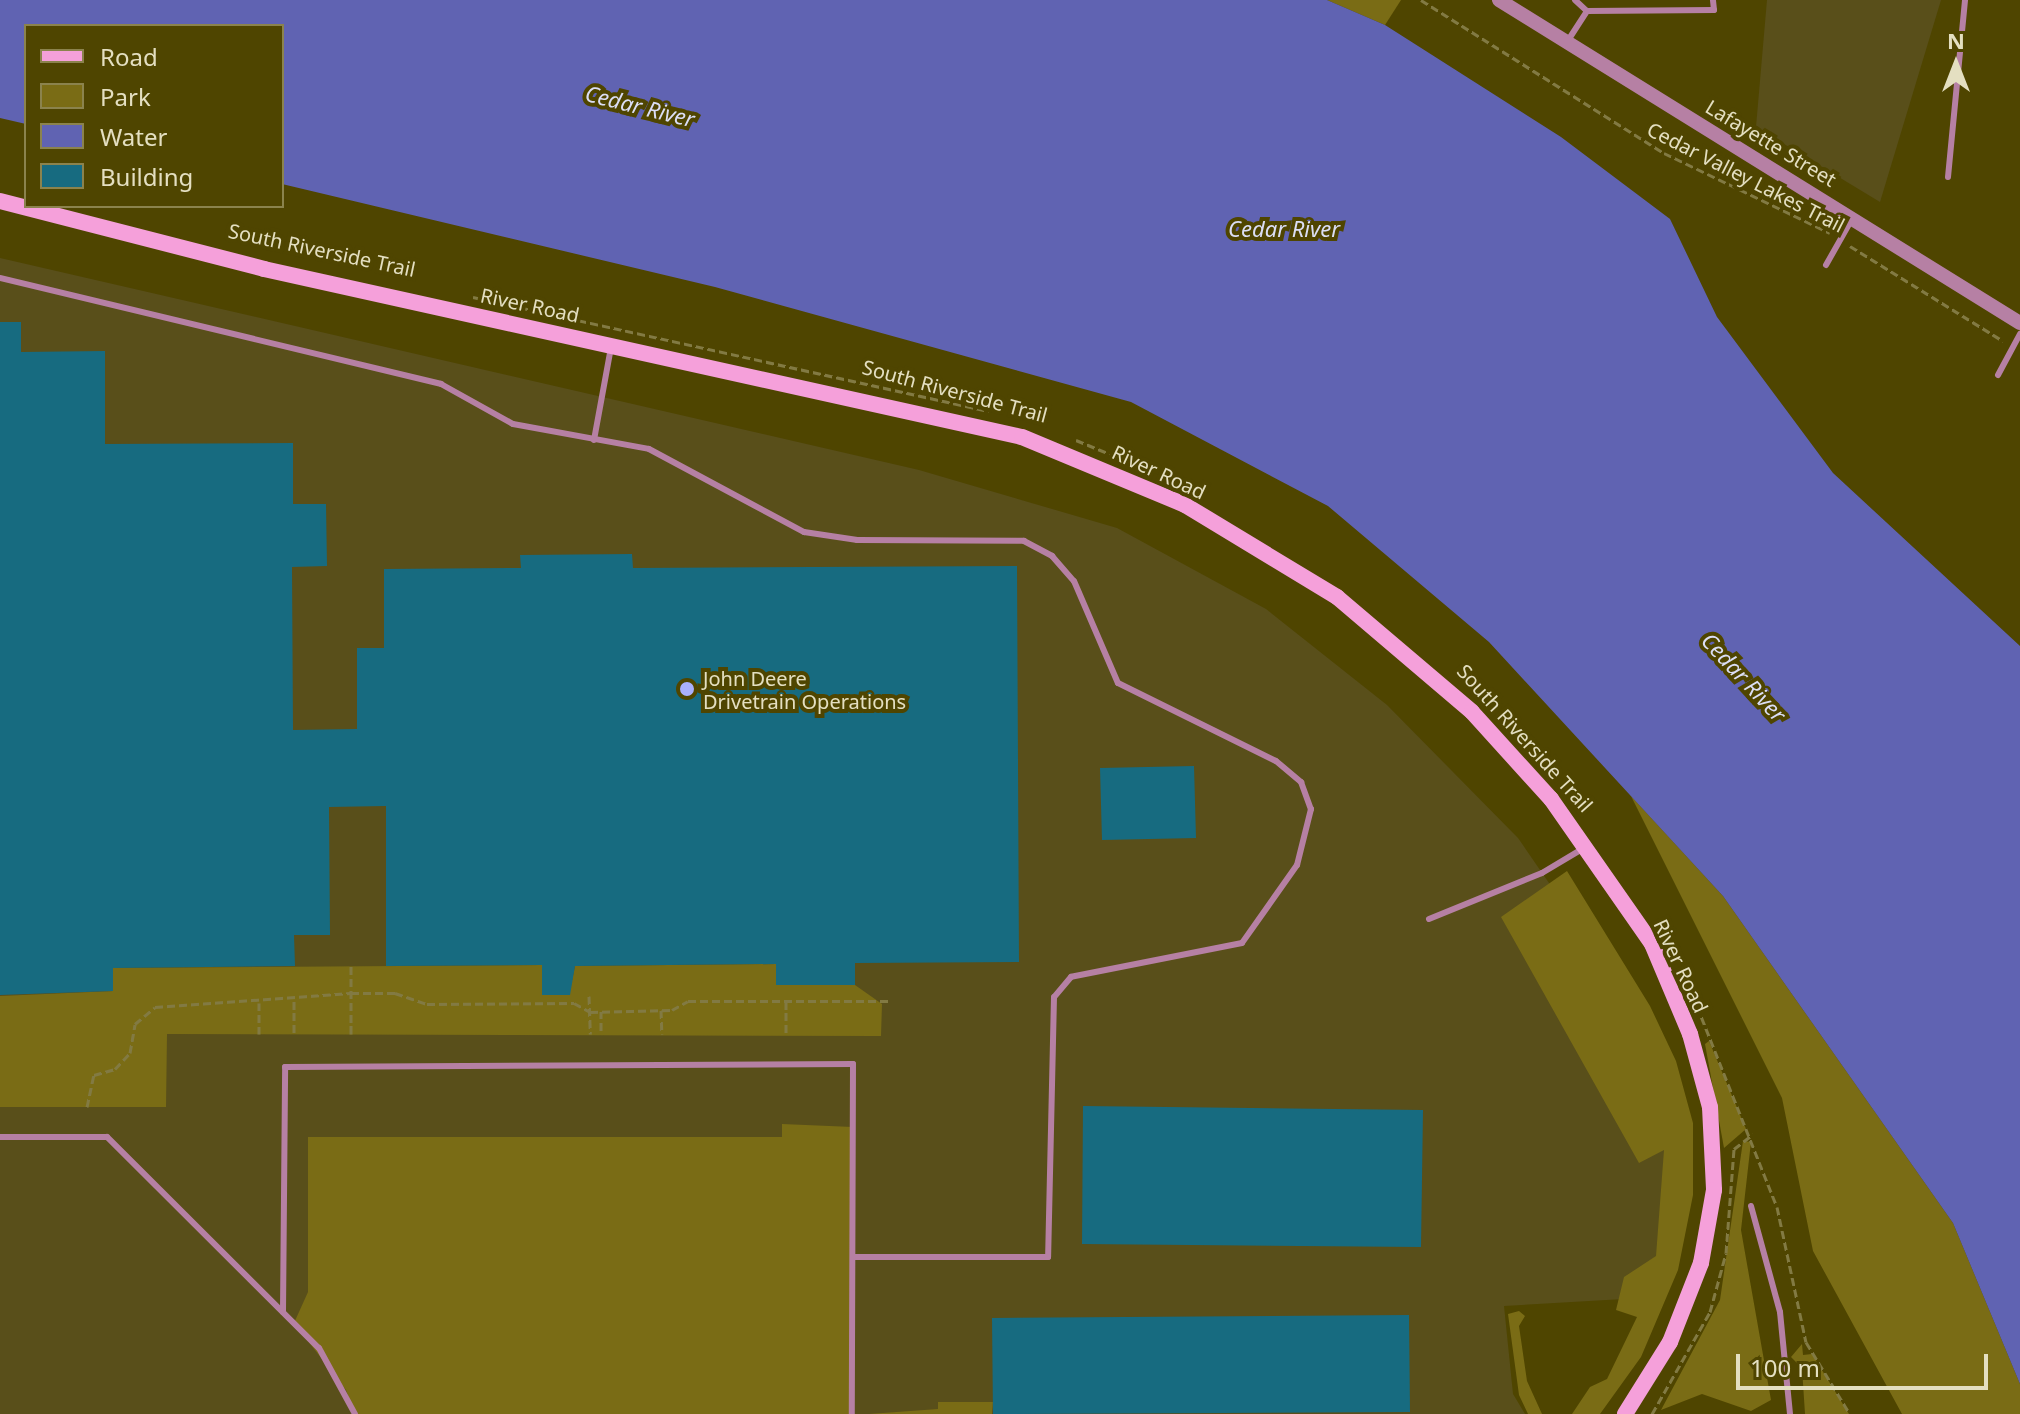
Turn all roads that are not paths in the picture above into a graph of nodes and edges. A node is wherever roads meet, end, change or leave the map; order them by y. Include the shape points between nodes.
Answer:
1 (1499, 0) edge
2 (1575, 0) edge
3 (1713, 0) edge
4 (1965, 0) edge
5 (1587, 11) junction
6 (1567, 42) junction
7 (1948, 177) dead end
8 (0, 201) edge
9 (24, 207) edge
10 (27, 208) edge
11 (1853, 217) junction
12 (1826, 265) dead end
13 (0, 278) edge
14 (2020, 323) edge
15 (2020, 334) edge
16 (612, 343) junction
17 (1998, 375) dead end
18 (594, 440) junction
19 (1587, 846) junction
20 (1429, 919) dead end
21 (0, 1137) edge
22 (1751, 1206) dead end
23 (853, 1257) junction
24 (283, 1312) junction
25 (355, 1414) edge
26 (852, 1414) edge
27 (1625, 1414) edge
28 (1790, 1414) edge

1 - 6 street, Lafayette Street
2 - 5 lane
3 - 5 lane via 1714,10
4 - 7 lane
5 - 6 lane
6 - 11 street, Lafayette Street
8 - 9 main road, River Road
10 - 16 main road, River Road via 264,269
11 - 12 lane
11 - 14 street, Lafayette Street
13 - 18 lane via 441,384 513,424
15 - 17 lane
16 - 18 lane
16 - 19 main road, River Road via 965,420 1077,457 1185,505 1288,563 1406,652 1513,754
18 - 23 lane via 649,449 804,532 857,540 1024,541 1052,556 1074,581 1118,683 1276,761 1301,782 1311,809 1297,865 1242,943 1071,977 1054,997 1048,1257
19 - 20 lane via 1542,873
19 - 27 main road, River Road via 1652,944 1690,1034 1710,1107 1714,1190 1701,1263 1670,1342
21 - 24 lane via 107,1137
22 - 28 lane via 1780,1312
23 - 24 lane via 853,1064 285,1067
23 - 26 lane
24 - 25 lane via 319,1348

